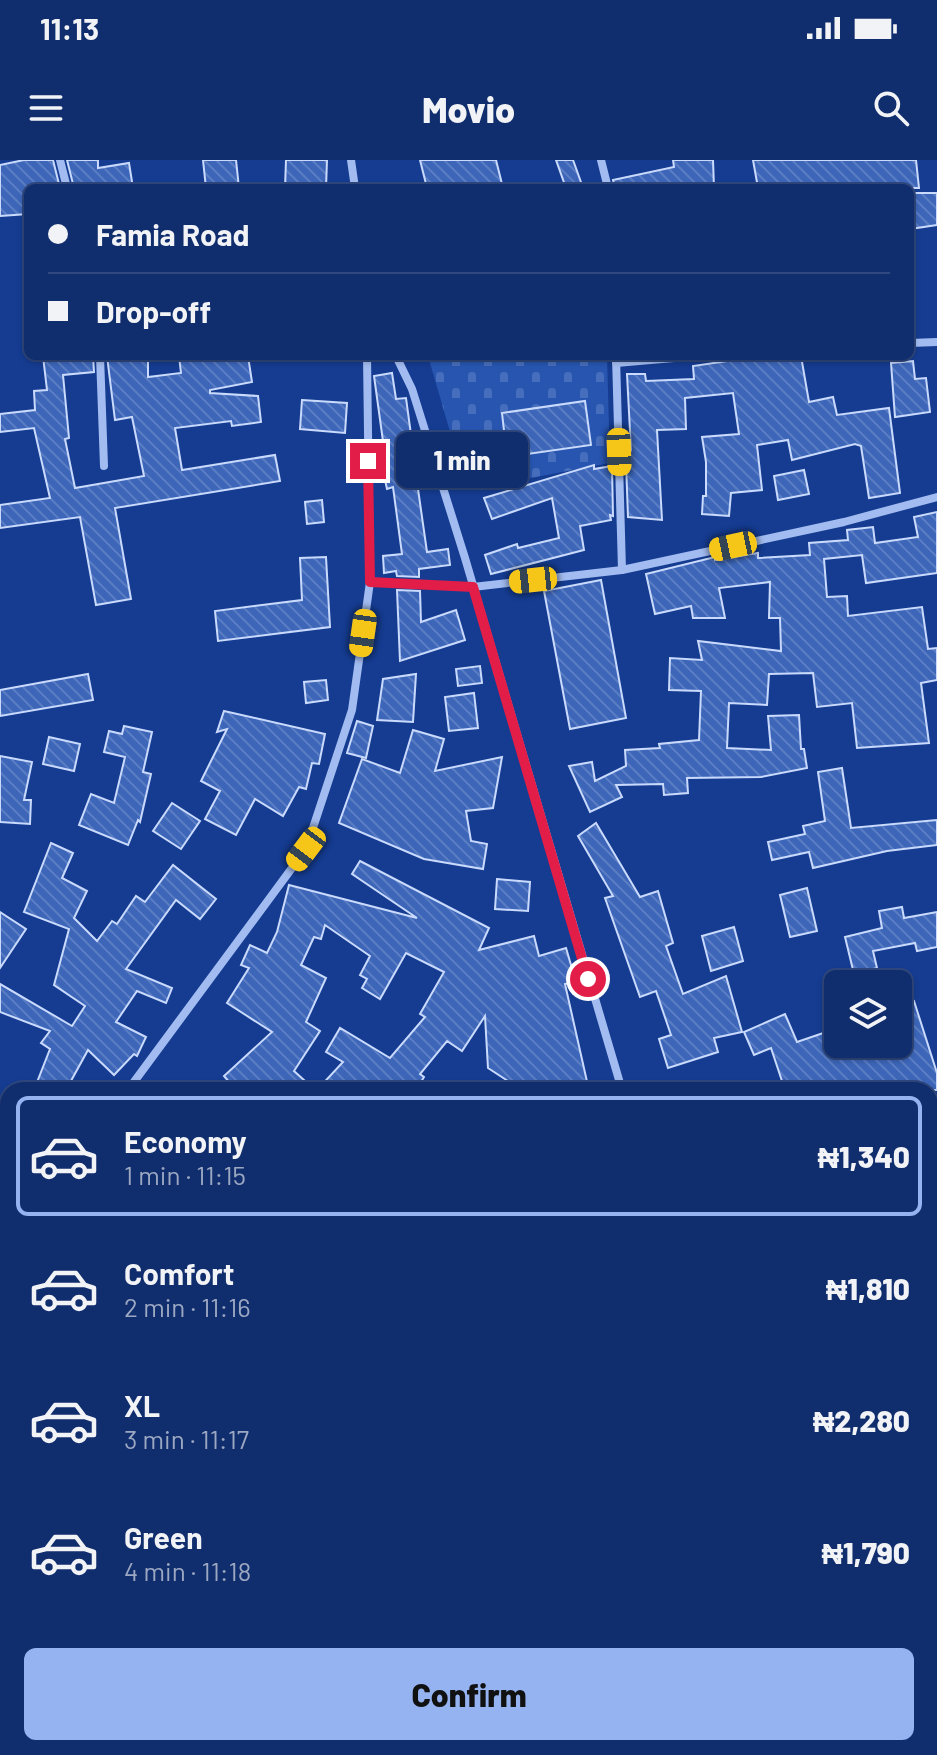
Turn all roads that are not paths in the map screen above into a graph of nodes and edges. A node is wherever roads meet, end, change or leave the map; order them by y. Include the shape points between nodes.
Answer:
1 (60, 160) edge
2 (351, 160) edge
3 (601, 160) edge
4 (66, 184) edge
5 (354, 184) edge
6 (607, 184) edge
7 (937, 342) edge
8 (914, 343) edge
9 (100, 360) edge
10 (367, 360) edge
11 (398, 360) edge
12 (616, 360) edge
13 (104, 466) dead end
14 (937, 497) edge
15 (622, 570) junction
16 (370, 582) junction
17 (473, 587) junction
18 (134, 1082) edge
19 (620, 1082) edge

1 - 4 street
2 - 5 street
3 - 6 street
7 - 8 street
9 - 13 street
10 - 16 street
11 - 17 street via 412,389
12 - 15 street
14 - 15 street
15 - 17 street
16 - 17 street
16 - 18 street via 352,710 306,849
17 - 19 street

